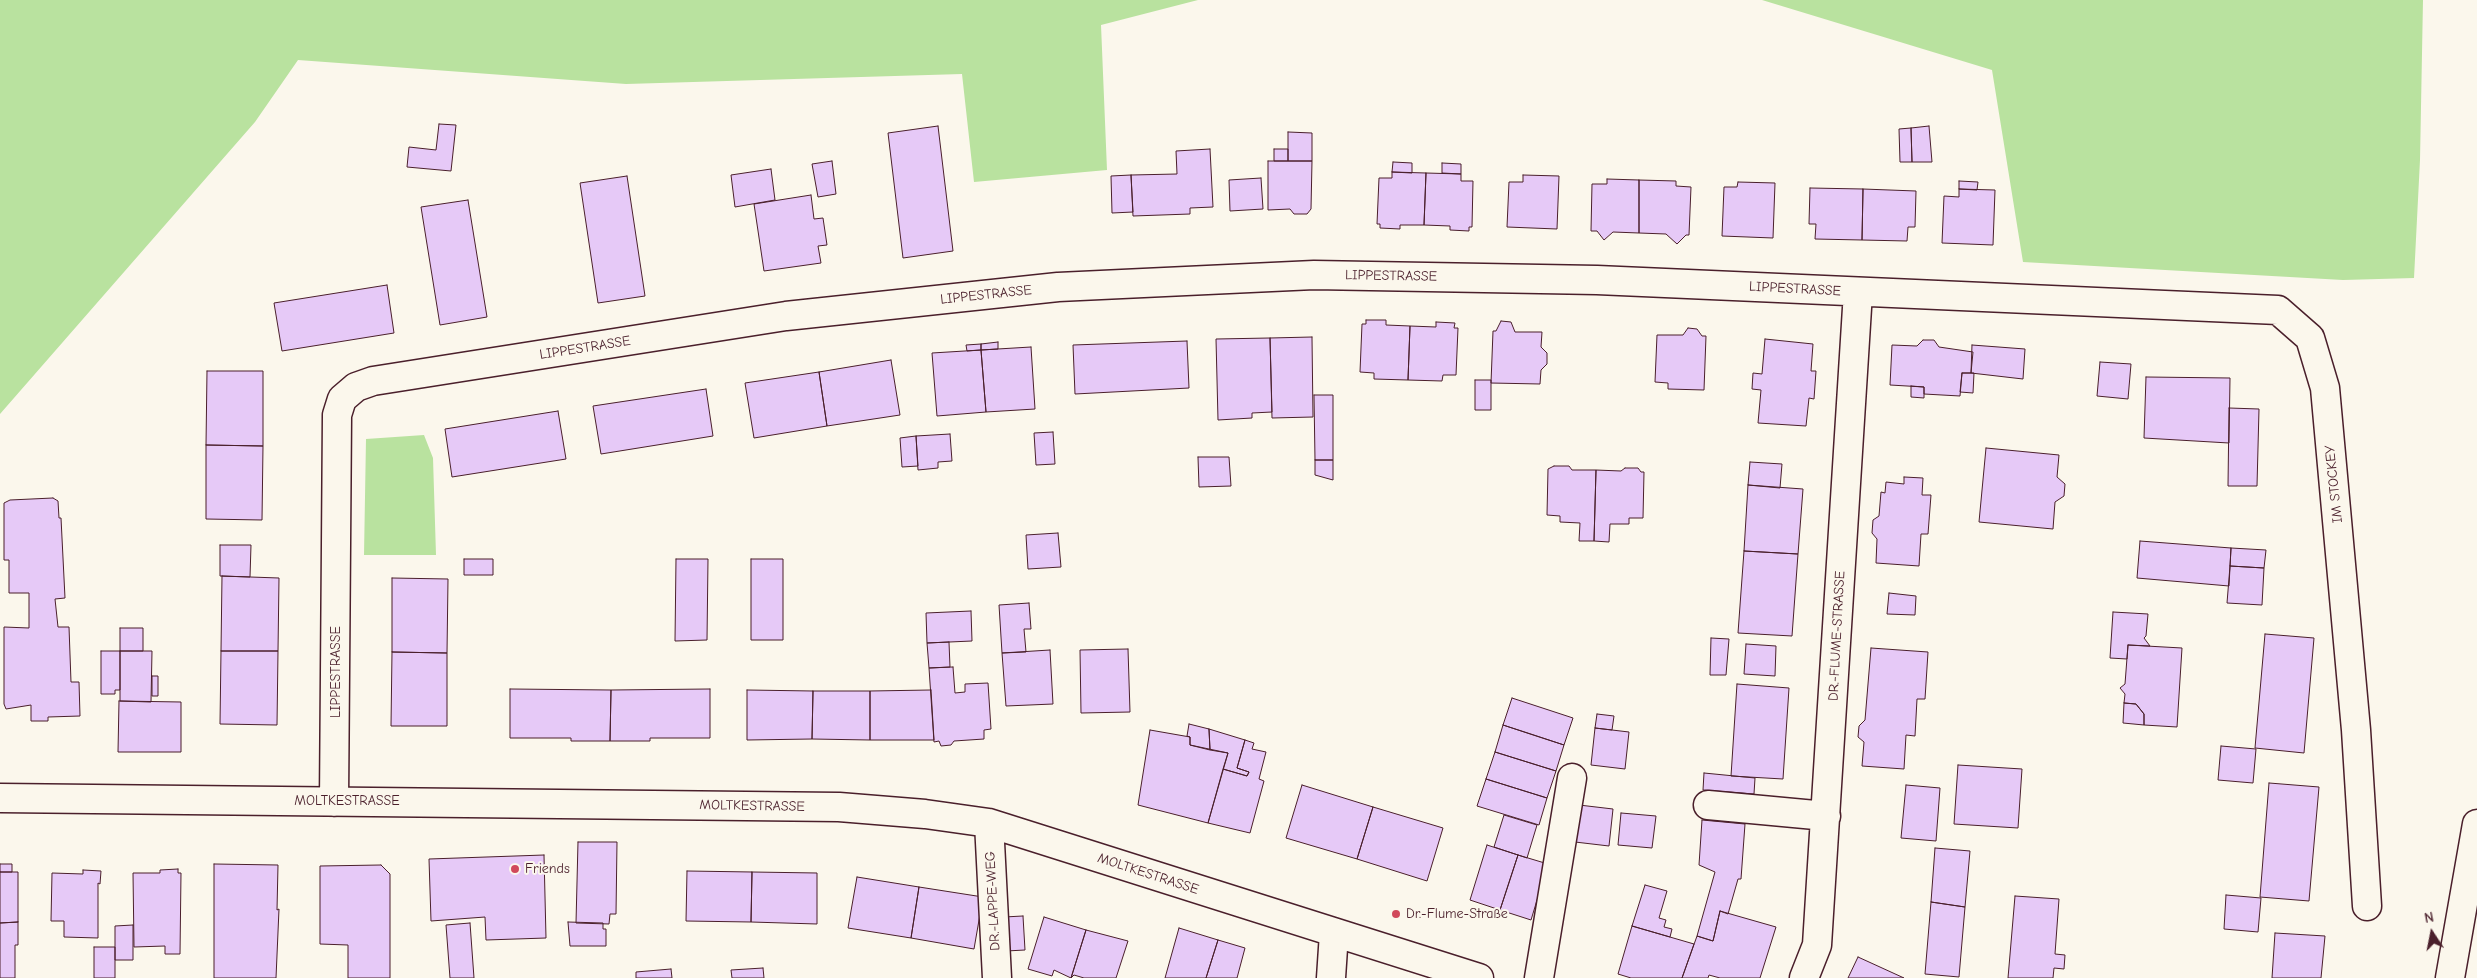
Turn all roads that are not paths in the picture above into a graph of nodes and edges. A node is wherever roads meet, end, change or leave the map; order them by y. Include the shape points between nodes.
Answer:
1 (1858, 292) junction
2 (2045, 300) joint
3 (1572, 778) dead end
4 (0, 798) edge
5 (334, 802) junction
6 (1708, 805) dead end
7 (1826, 816) junction
8 (989, 823) junction
9 (2477, 824) edge
10 (2367, 906) dead end
11 (1334, 933) junction
12 (997, 978) edge
13 (1331, 978) edge
14 (1479, 978) edge
15 (1539, 978) edge
16 (1804, 978) edge
17 (2450, 978) edge

1 - 2 street, LIPPESTRASSE
1 - 5 street, LIPPESTRASSE via 1597,280 1314,275 1058,287 786,316 374,381 356,387 342,399 337,415
1 - 7 street, DR.-FLUME-STRASSE
2 - 10 street, IM STOCKEY via 2278,310 2310,338 2325,388 2333,464 2356,730
3 - 15 street
4 - 5 street, MOLTKESTRASSE
5 - 8 street, MOLTKESTRASSE via 839,807
6 - 7 street
7 - 16 street, DR.-FLUME-STRASSE via 1817,945
8 - 11 street, MOLTKESTRASSE
8 - 12 street, DR.-LAPPE-WEG
9 - 17 street
11 - 13 street
11 - 14 street, MOLTKESTRASSE

